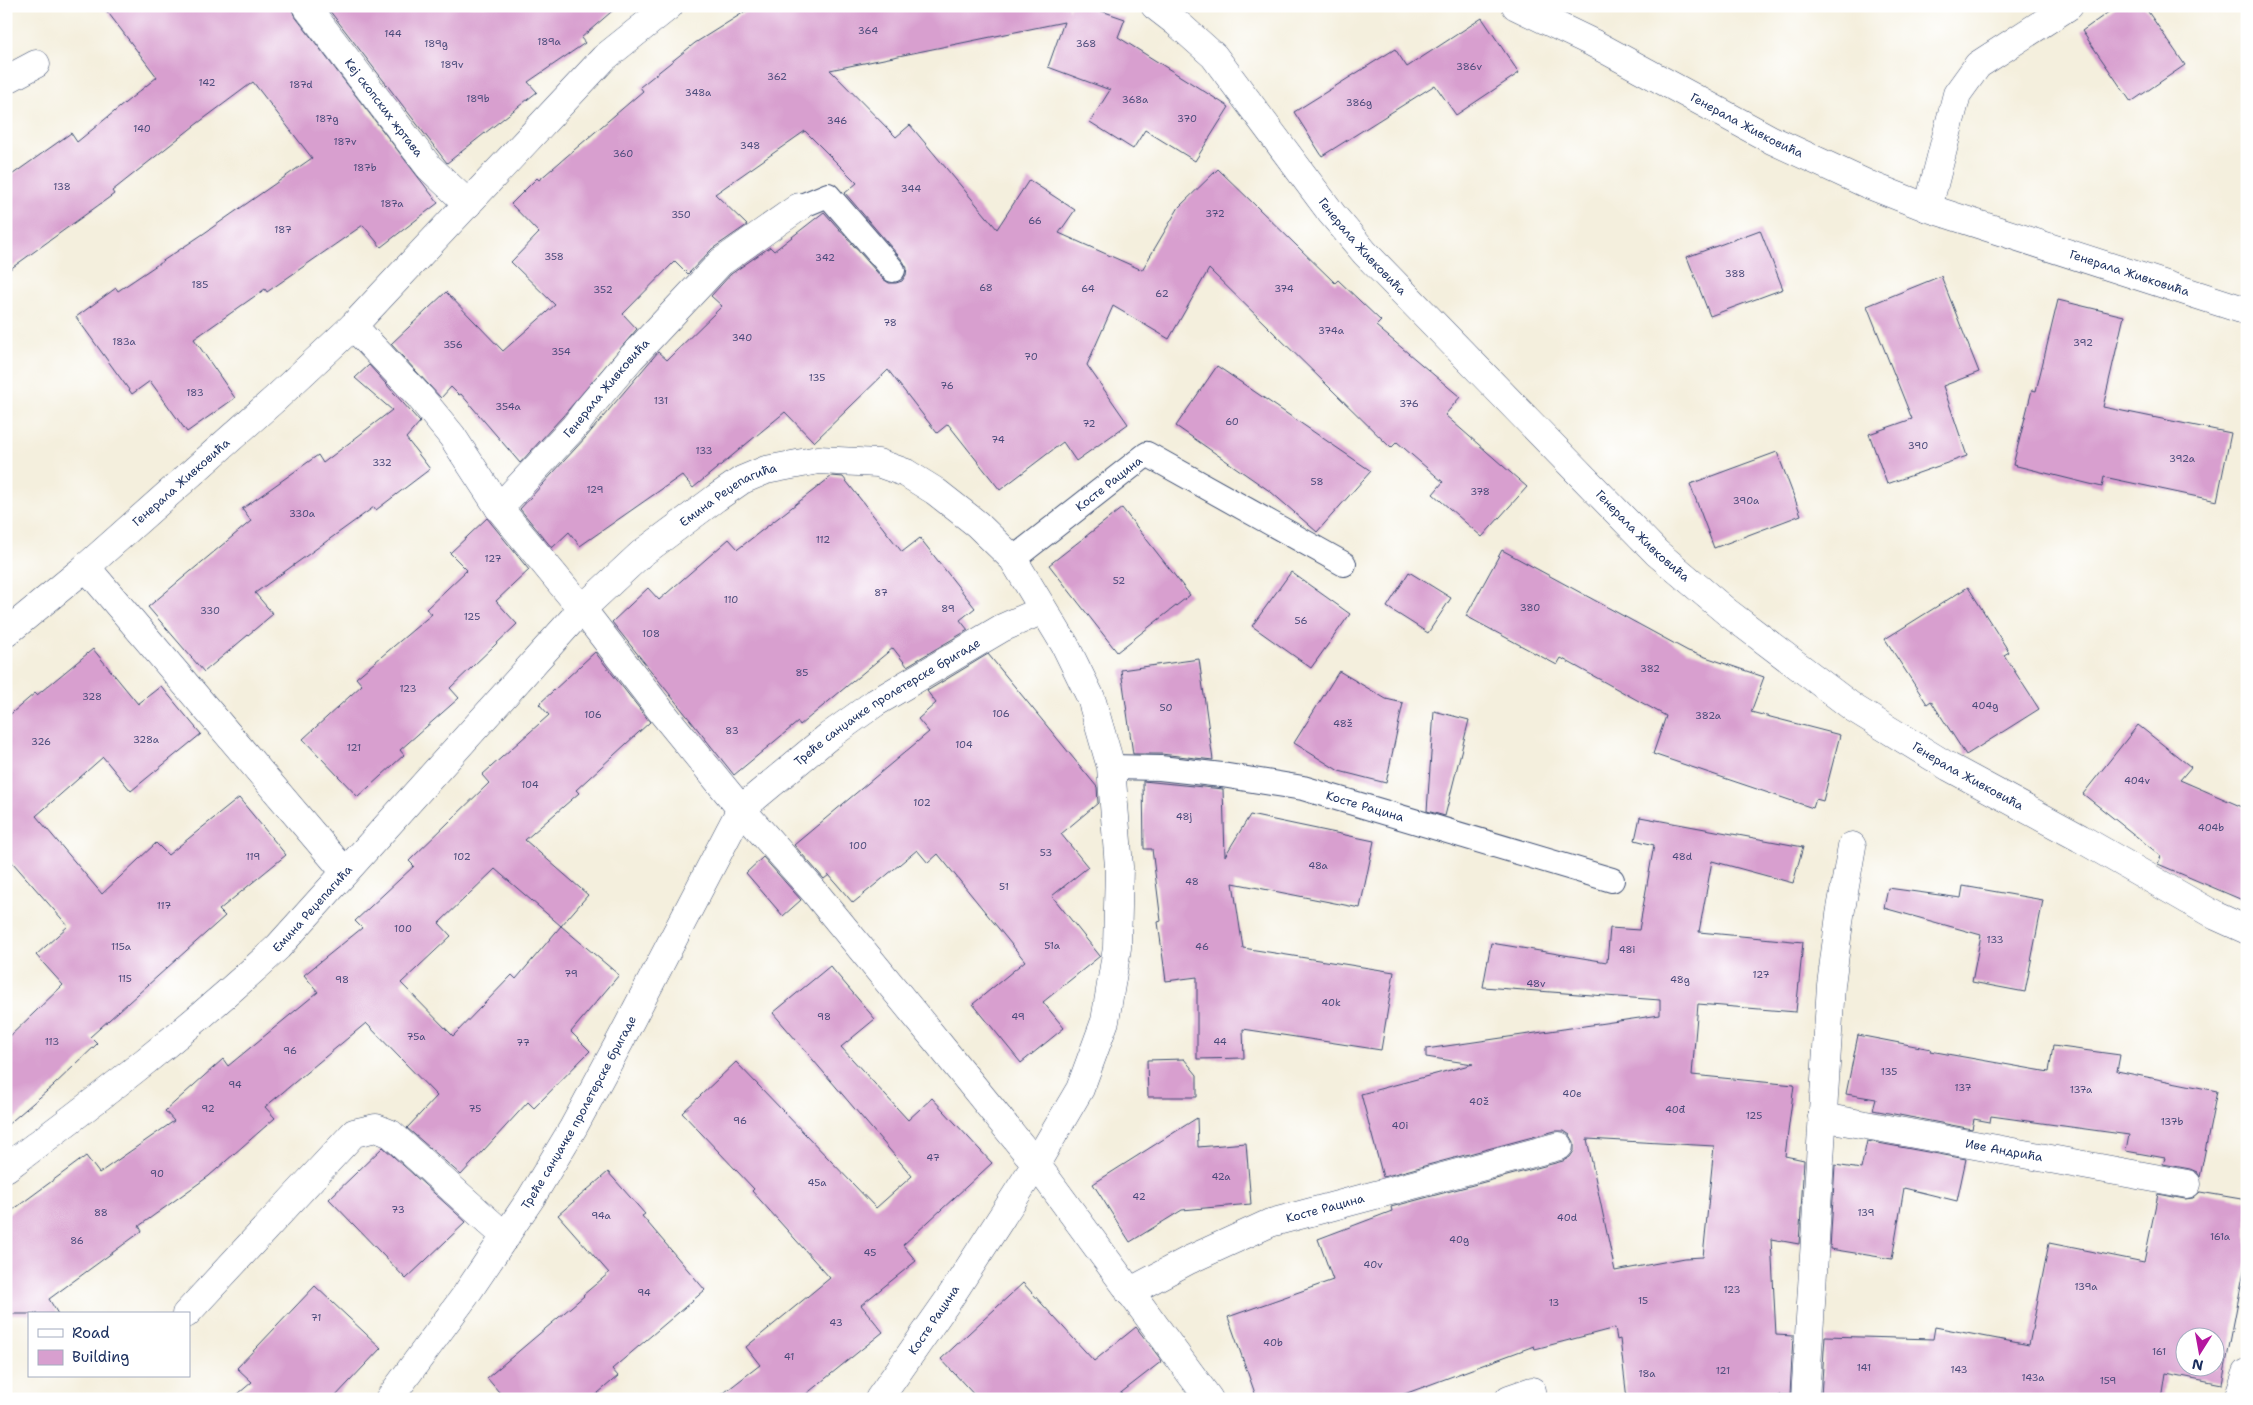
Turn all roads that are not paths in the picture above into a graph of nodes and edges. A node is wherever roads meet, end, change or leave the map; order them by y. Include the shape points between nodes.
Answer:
1 (306, 6) edge
2 (669, 6) edge
3 (1155, 6) edge
4 (1516, 6) edge
5 (2069, 6) edge
6 (36, 64) dead end
7 (6, 80) edge
8 (468, 204) junction
9 (799, 207) joint
10 (1928, 208) junction
11 (893, 270) dead end
12 (2247, 311) edge
13 (353, 326) junction
14 (906, 473) joint
15 (499, 508) junction
16 (1013, 559) junction
17 (1344, 564) dead end
18 (86, 567) junction
19 (582, 609) junction
20 (1043, 610) junction
21 (6, 633) edge
22 (1111, 767) junction
23 (741, 809) junction
24 (1852, 846) dead end
25 (345, 872) junction
26 (1612, 880) dead end
27 (2247, 930) edge
28 (1822, 1117) junction
29 (1559, 1146) dead end
30 (1036, 1164) junction
31 (6, 1168) edge
32 (2187, 1184) dead end
33 (506, 1237) junction
34 (1129, 1292) junction
35 (188, 1312) edge
36 (2247, 1372) edge
37 (389, 1399) edge
38 (879, 1399) edge
39 (1209, 1399) edge
40 (1805, 1399) edge
41 (2238, 1399) edge

1 - 8 street, Кеј скопских жртава via 429,167
2 - 8 street, Генерала Живковића via 604,58
3 - 27 street, Генерала Живковића via 1214,56 1302,175 1365,253 1657,553 1855,722 1964,775 2216,916
4 - 10 street, Генерала Живковића via 1593,43 1772,140
5 - 10 street via 1978,65 1957,94
6 - 7 street
8 - 13 street, Генерала Живковића
9 - 11 lane, Генерала Живковића via 828,194
9 - 15 street, Генерала Живковића via 721,262
10 - 12 street, Генерала Живковића
13 - 15 street via 452,436
13 - 18 street, Генерала Живковића
14 - 16 street, Косте Рацина via 936,491
14 - 19 street, Емина Реџепагића via 878,463 818,460 766,470 742,480 641,554
15 - 19 street
16 - 17 lane, Косте Рацина via 1147,454
16 - 20 street, Косте Рацина
18 - 21 street, Генерала Живковића
18 - 25 street
19 - 23 street
19 - 25 street, Емина Реџепагића
20 - 22 street, Косте Рацина via 1091,698
20 - 23 street, Треће санџачке пролетерске бригаде via 1002,628 875,703 829,736
22 - 26 lane, Косте Рацина via 1160,768 1303,788
22 - 30 street, Косте Рацина via 1119,867 1117,948 1111,990 1105,1021 1088,1071
23 - 30 street via 813,890
23 - 33 street, Треће санџачке пролетерске бригаде via 573,1128
24 - 28 street via 1831,985
25 - 31 street, Емина Реџепагића via 314,909 234,988 104,1094
28 - 32 street, Иве Андрића
28 - 40 street
29 - 34 street, Косте Рацина via 1270,1223
30 - 34 street
30 - 38 street, Косте Рацина via 949,1299
33 - 35 street via 391,1134 376,1128 354,1133
33 - 37 street, Треће санџачке пролетерске бригаде
34 - 39 street
36 - 41 street

